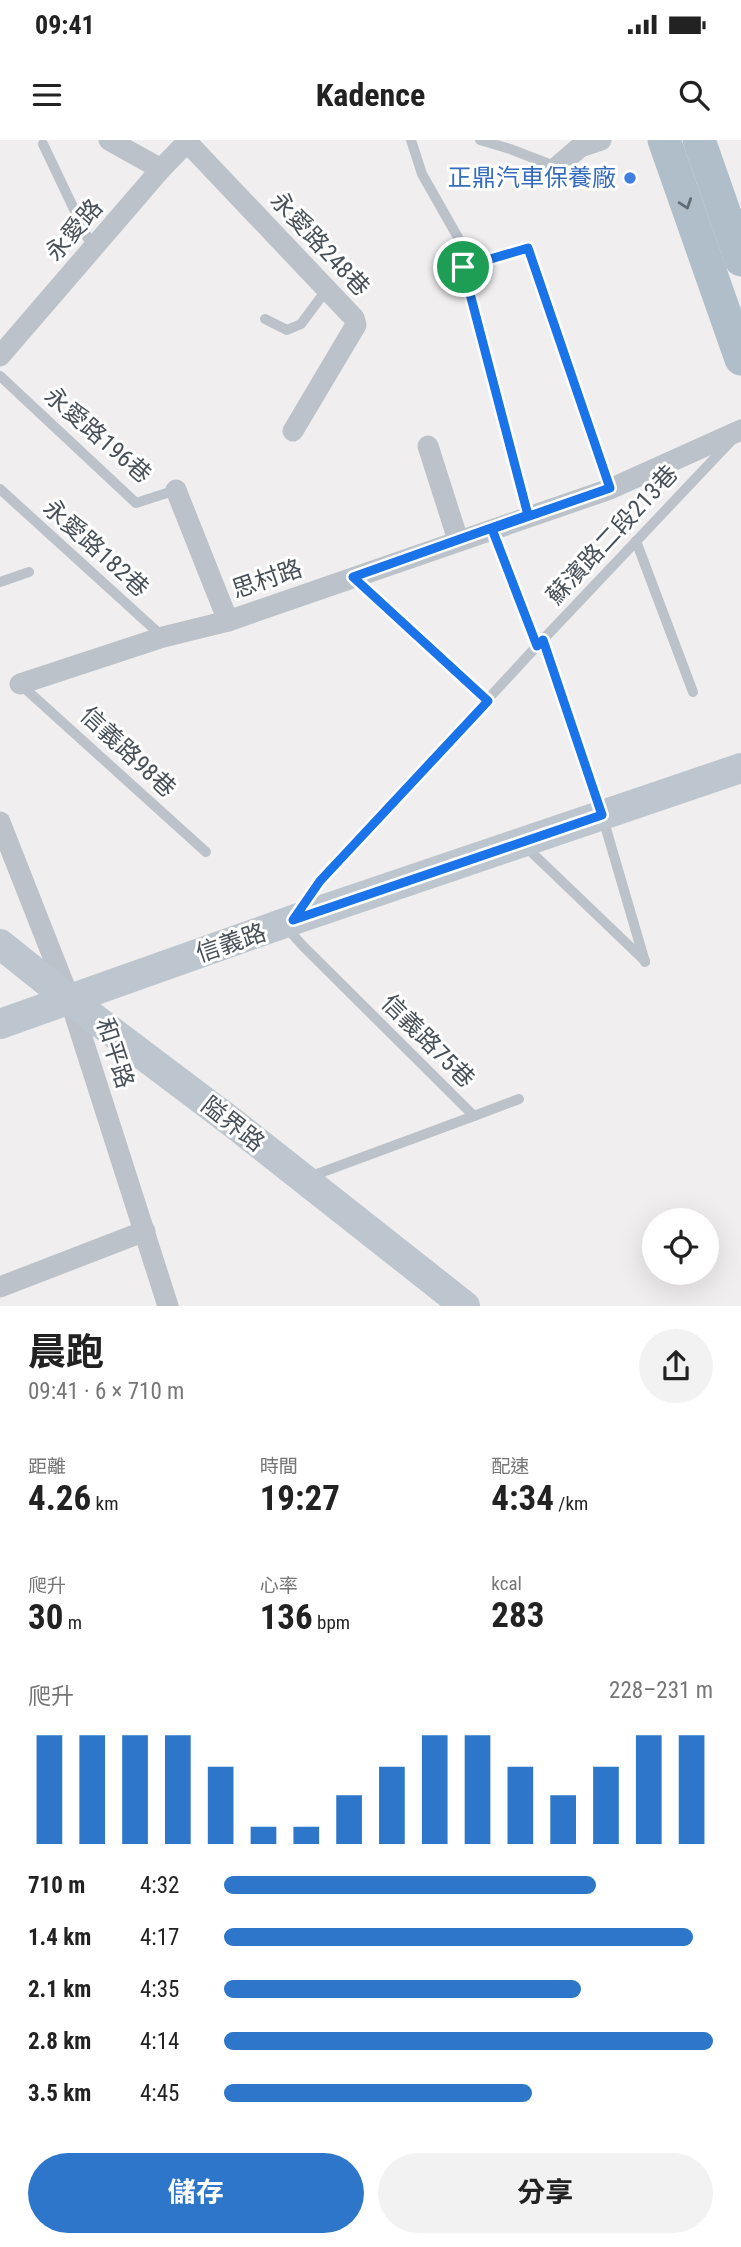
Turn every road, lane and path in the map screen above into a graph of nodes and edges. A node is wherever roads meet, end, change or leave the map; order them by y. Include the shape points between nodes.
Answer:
1 (109, 140) edge
2 (411, 140) edge
3 (480, 140) edge
4 (601, 140) edge
5 (664, 140) edge
6 (699, 140) edge
7 (188, 141) edge
8 (43, 144) dead end
9 (556, 167) joint
10 (160, 169) junction
11 (93, 249) junction
12 (741, 260) edge
13 (463, 267) junction
14 (327, 289) junction
15 (265, 319) dead end
16 (0, 356) edge
17 (741, 359) edge
18 (0, 376) edge
19 (293, 431) dead end
20 (741, 431) edge
21 (428, 446) dead end
22 (610, 488) junction
23 (0, 489) edge
24 (176, 490) joint
25 (528, 515) junction
26 (492, 529) junction
27 (458, 540) junction
28 (636, 541) junction
29 (29, 572) dead end
30 (353, 577) junction
31 (0, 582) edge
32 (228, 621) junction
33 (163, 637) junction
34 (540, 643) junction
35 (20, 684) joint
36 (693, 692) dead end
37 (488, 701) junction
38 (741, 768) edge
39 (602, 815) junction
40 (0, 822) edge
41 (521, 842) junction
42 (206, 852) dead end
43 (289, 922) junction
44 (0, 944) edge
45 (70, 1000) junction
46 (0, 1024) edge
47 (519, 1099) dead end
48 (474, 1116) junction
49 (303, 1179) junction
50 (145, 1231) junction
51 (0, 1287) edge
52 (169, 1306) edge
53 (465, 1306) edge

1 - 10 street
2 - 13 lane via 422,174 460,241
3 - 9 lane
4 - 9 street via 580,147
5 -> 17 main road
6 - 12 main road
7 - 10 street, 永愛路
7 - 14 street, 永愛路248巷
8 - 11 lane
10 - 11 street, 永愛路
11 - 16 street, 永愛路
13 - 22 lane via 528,248
13 - 25 lane
14 - 15 lane via 301,324 287,330
14 - 19 street, 永愛路248巷 via 349,310 356,325
18 - 24 lane, 永愛路196巷 via 136,503
20 - 22 street, 思村路
20 - 28 lane, 蘇濱路二段213巷
21 - 27 street
22 - 25 street, 思村路
23 - 33 lane, 永愛路182巷
24 - 32 street
25 - 26 street, 思村路
26 - 27 street, 思村路
26 - 34 lane
27 - 30 street, 思村路
28 - 34 lane, 蘇濱路二段213巷
28 - 36 lane
29 - 31 lane
30 - 32 street, 思村路
30 - 37 lane
32 - 33 street, 思村路
33 - 35 street, 思村路
34 - 37 lane, 蘇濱路二段213巷
34 - 39 lane
35 - 42 lane, 信義路98巷
37 - 43 lane, 蘇濱路二段213巷 via 320,881
38 - 39 street, 信義路
39 - 41 street, 信義路
39 - 41 lane via 645,962
40 - 45 street, 和平路
41 - 43 street, 信義路
43 - 45 street, 信義路
43 - 48 lane, 信義路75巷 via 303,946
44 - 45 street, 隘界路
45 - 46 street, 信義路
45 - 49 street, 隘界路
45 - 50 street, 和平路
47 - 48 lane
48 - 49 lane, 信義路75巷
49 - 53 street, 隘界路
50 - 51 street
50 - 52 street, 和平路

